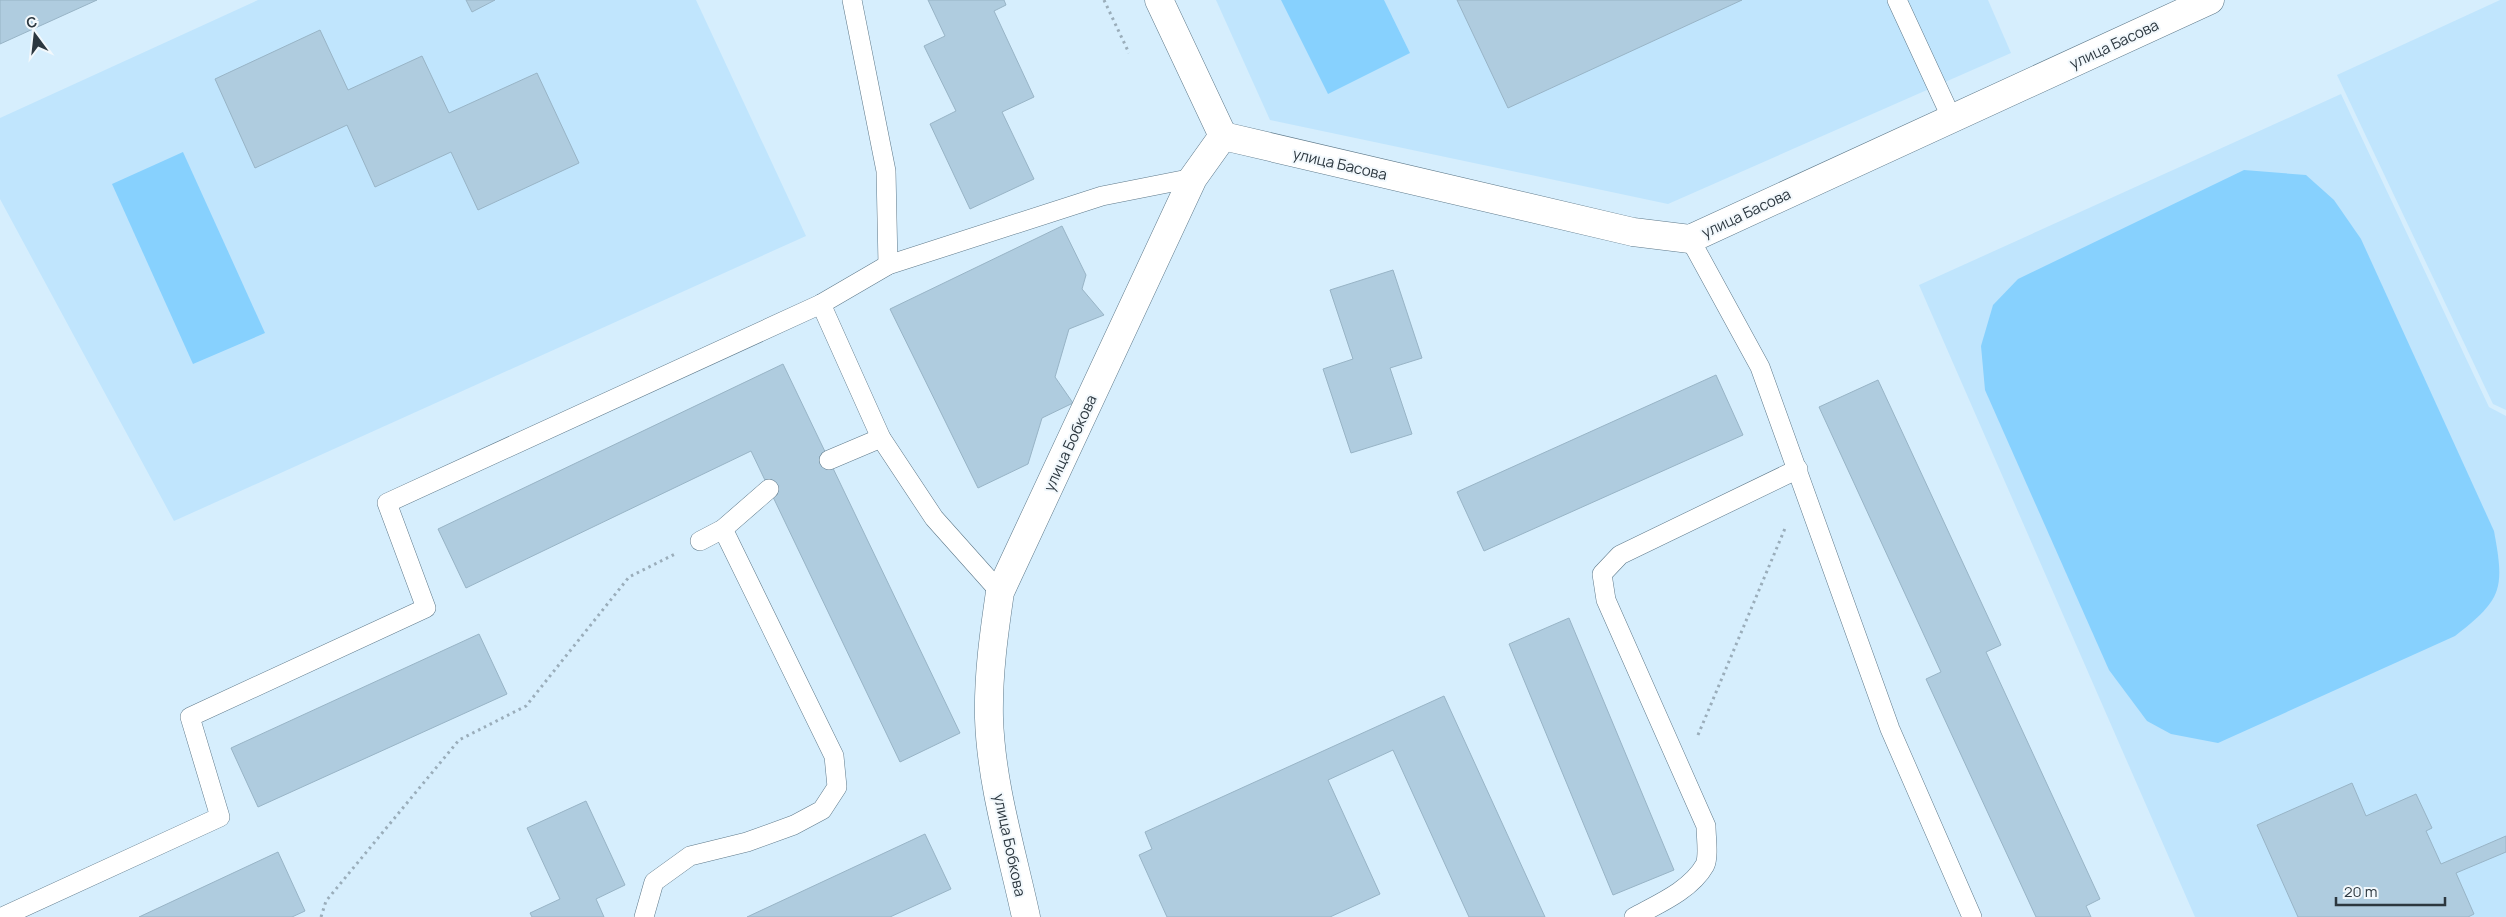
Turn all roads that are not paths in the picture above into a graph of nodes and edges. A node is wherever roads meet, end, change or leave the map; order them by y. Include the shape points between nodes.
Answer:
1 (852, 0) edge
2 (1159, 0) edge
3 (1897, 0) edge
4 (2210, 0) edge
5 (1952, 119) junction
6 (1223, 136) junction
7 (1193, 178) junction
8 (1690, 239) junction
9 (888, 265) junction
10 (821, 304) junction
11 (880, 438) junction
12 (829, 460) dead end
13 (1801, 477) junction
14 (769, 489) dead end
15 (723, 529) junction
16 (700, 541) road end
17 (1000, 592) junction
18 (1670, 897) junction
19 (2, 917) edge
20 (644, 917) edge
21 (1026, 917) edge
22 (1634, 917) edge
23 (1668, 917) edge
24 (1972, 917) edge

1 - 9 lane via 886,172
2 - 6 street
3 - 5 lane
4 - 5 street, улица Басова
5 - 8 street, улица Басова
6 - 7 street, улица Бобкова
6 - 8 street, улица Басова via 1634,232
7 - 9 lane via 1102,196
7 - 17 street, улица Бобкова
8 - 13 lane via 1760,367
9 - 10 lane
10 - 11 lane
10 - 19 lane via 388,503 426,608 190,717 220,817
11 - 12 lane
11 - 17 lane via 934,518
13 - 18 lane via 1620,555 1602,574 1606,600 1706,826 1706,864 1692,881
13 - 24 lane via 1890,729
14 - 15 lane
15 - 16 lane
15 - 20 lane via 834,756 837,787 822,810 794,825 747,842 690,856 654,882
17 - 21 street, улица Бобкова via 991,658 989,718 996,777
18 - 22 lane
18 - 23 lane

